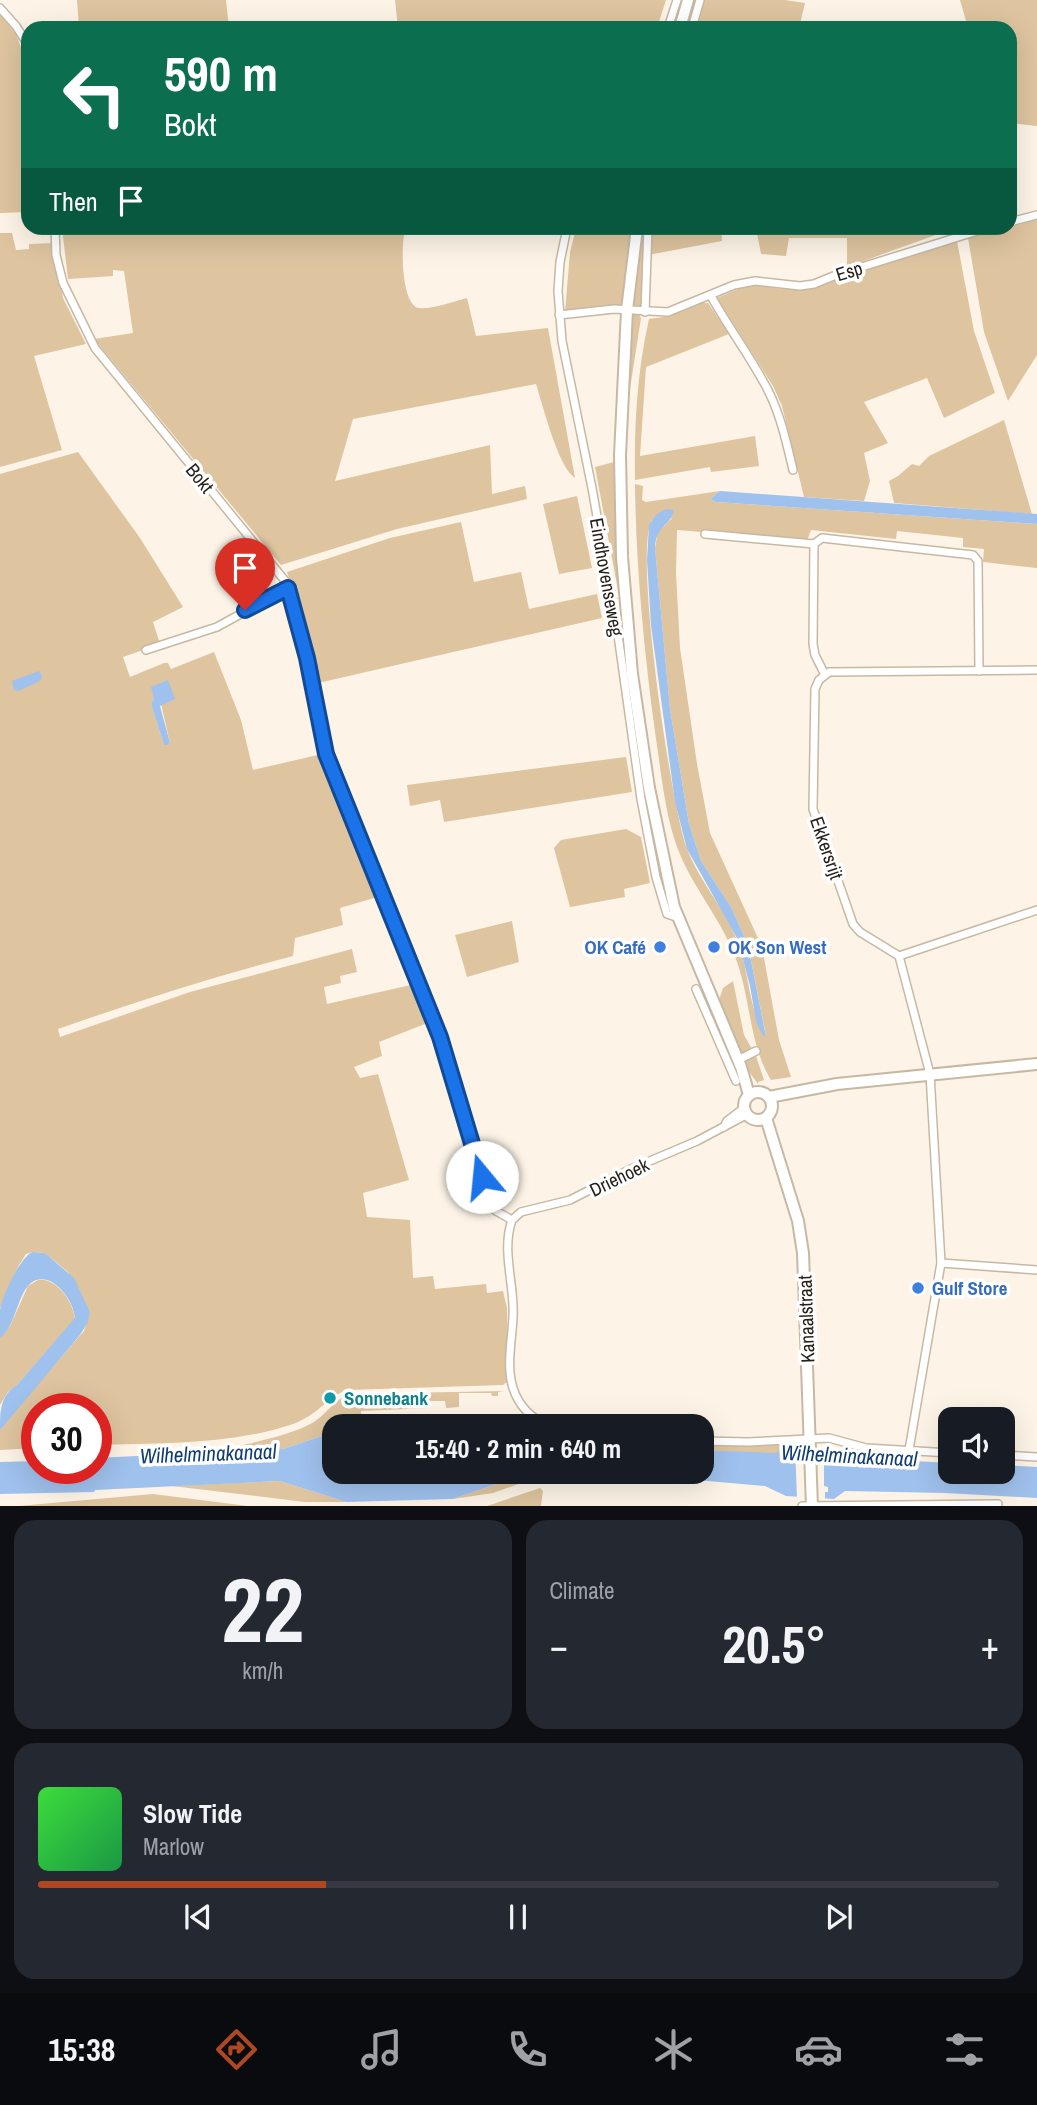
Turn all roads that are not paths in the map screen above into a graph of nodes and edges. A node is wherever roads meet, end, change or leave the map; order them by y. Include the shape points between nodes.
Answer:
1 (677, 0) edge
2 (688, 0) edge
3 (700, 0) edge
4 (0, 8) edge
5 (670, 21) edge
6 (682, 21) edge
7 (694, 21) edge
8 (21, 34) edge
9 (1037, 215) edge
10 (1017, 220) edge
11 (55, 235) edge
12 (566, 235) edge
13 (637, 235) edge
14 (648, 235) edge
15 (965, 235) edge
16 (711, 296) junction
17 (627, 310) junction
18 (645, 312) junction
19 (559, 315) junction
20 (793, 470) dead end
21 (705, 534) dead end
22 (814, 544) junction
23 (288, 588) junction
24 (146, 650) dead end
25 (1037, 670) edge
26 (979, 671) junction
27 (824, 673) junction
28 (1037, 910) edge
29 (678, 918) junction
30 (899, 956) junction
31 (696, 989) dead end
32 (725, 1042) junction
33 (756, 1051) dead end
34 (739, 1064) junction
35 (1037, 1064) edge
36 (930, 1074) junction
37 (736, 1081) dead end
38 (753, 1093) junction
39 (771, 1101) junction
40 (753, 1115) junction
41 (512, 1220) junction
42 (942, 1263) junction
43 (1037, 1270) edge
44 (529, 1414) edge
45 (714, 1441) edge
46 (810, 1443) junction
47 (909, 1450) junction
48 (938, 1451) edge
49 (1015, 1456) edge
50 (1037, 1457) edge
51 (809, 1504) edge
52 (998, 1504) dead end

1 - 5 street
2 - 6 main road
3 - 7 street
4 - 8 street
9 - 10 street
11 - 23 street, Bokt via 63,283 95,348 279,571
12 - 19 street, Eindhovenseweg
13 - 17 main road, Eindhovenseweg
14 - 18 street
15 - 16 street, Esp via 814,284 755,281
16 - 18 street, Esp via 668,312
16 - 20 street via 764,382 782,425
17 - 18 street, Esp
17 - 19 street, Esp
17 - 29 main road, Eindhovenseweg via 620,455 626,604 649,789
19 - 29 street, Eindhovenseweg via 618,635 651,852 667,914
21 - 22 street
22 - 26 street via 822,538 973,555 978,561
22 - 27 street via 813,644
23 - 24 street via 217,627
23 - 41 street via 328,761 440,1037 492,1206
25 - 26 street
26 - 27 street
27 - 30 street, Ekkersrijt via 815,689 813,809 853,924
28 - 30 street
29 - 32 main road, Eindhovenseweg
30 - 36 street
31 - 32 street, Eindhovenseweg
32 - 34 main road, Eindhovenseweg
32 - 37 street, Eindhovenseweg
33 - 34 street
34 - 38 main road, Eindhovenseweg
35 - 36 main road
36 - 39 main road via 837,1084
36 - 42 street
38 - 39 main road
38 - 40 main road via 746,1098
39 - 40 main road
40 - 41 street, Driehoek via 727,1121 697,1141 570,1200 521,1212
40 - 46 main road, Kanaalstraat via 773,1144 798,1221
41 - 44 street via 508,1242 513,1387
42 - 43 street
42 - 47 street
45 - 46 street
46 - 47 street via 830,1438 862,1447
46 - 51 main road, Kanaalstraat
47 - 48 street
49 - 50 street
51 - 52 street

